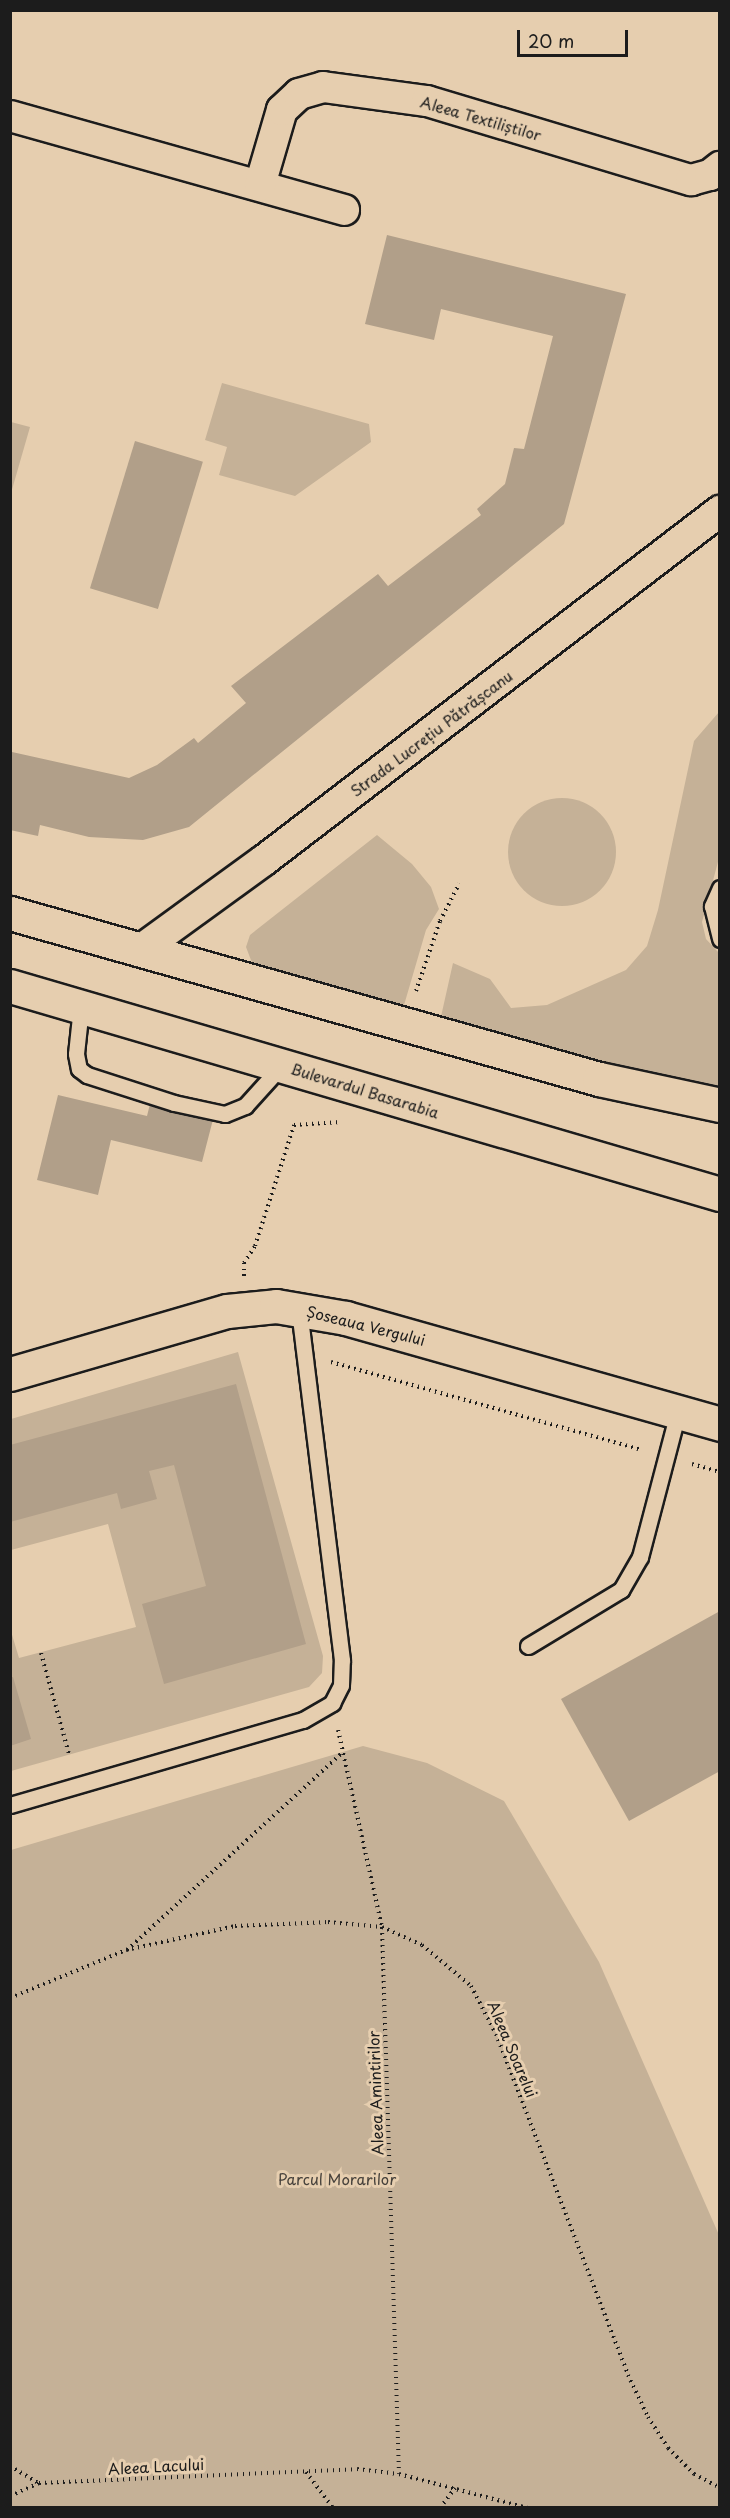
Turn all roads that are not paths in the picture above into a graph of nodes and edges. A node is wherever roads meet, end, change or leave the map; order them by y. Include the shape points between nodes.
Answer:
1 (10, 116) edge
2 (720, 166) edge
3 (260, 185) junction
4 (344, 210) dead end
5 (720, 511) edge
6 (720, 888) edge
7 (10, 913) edge
8 (720, 939) edge
9 (139, 951) junction
10 (10, 986) edge
11 (81, 1006) junction
12 (282, 1065) junction
13 (720, 1105) edge
14 (720, 1194) edge
15 (299, 1308) junction
16 (10, 1374) edge
17 (678, 1412) junction
18 (720, 1424) edge
19 (528, 1646) dead end
20 (10, 1805) edge

1 - 3 street
2 - 3 street, Aleea Textiliștilor via 710,175 691,180 427,101 323,87 299,94 282,110
3 - 4 street
5 - 9 street, Strada Lucrețiu Pătrășcanu
6 - 8 lane via 712,913
7 - 9 main road
9 - 13 main road via 406,1022 599,1079
10 - 11 main road, Bulevardul Basarabia
11 - 12 main road, Bulevardul Basarabia
11 - 12 lane via 79,1069 174,1103 225,1114 245,1106
12 - 14 main road, Bulevardul Basarabia
15 - 16 main road, Șoseaua Vergului via 250,1306
15 - 17 main road, Șoseaua Vergului
15 - 20 lane via 342,1660 341,1685 332,1703 303,1720
17 - 18 main road, Șoseaua Vergului
17 - 19 lane via 640,1557 621,1590

